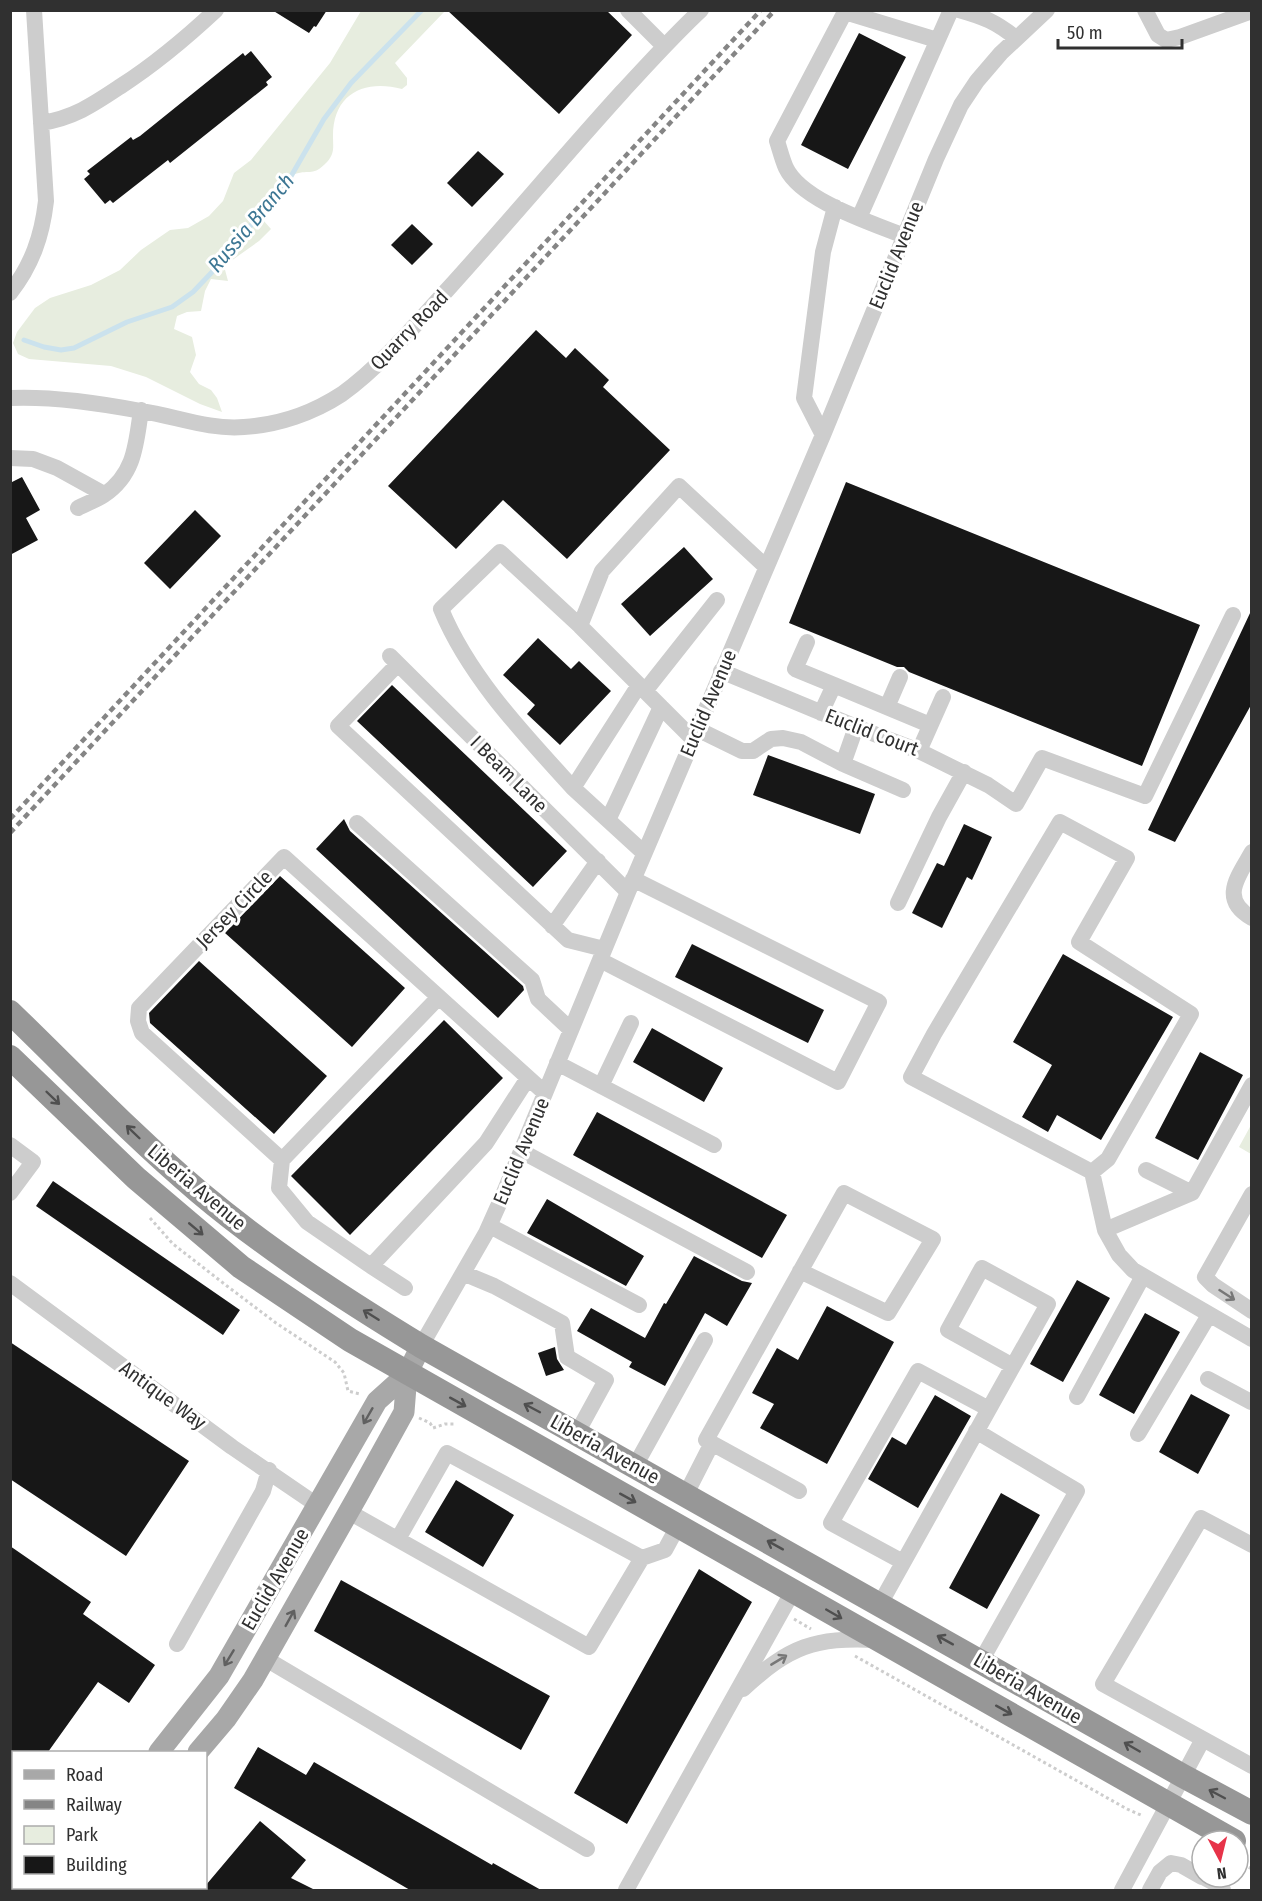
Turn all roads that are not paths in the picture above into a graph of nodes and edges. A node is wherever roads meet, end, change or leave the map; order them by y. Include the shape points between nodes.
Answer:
1 (34, 10) edge
2 (216, 10) edge
3 (628, 10) edge
4 (701, 10) edge
5 (951, 10) edge
6 (959, 10) edge
7 (1047, 10) edge
8 (1145, 10) edge
9 (845, 11) edge
10 (1251, 11) edge
11 (1016, 38) junction
12 (937, 40) junction
13 (664, 46) junction
14 (41, 123) junction
15 (835, 207) junction
16 (859, 218) junction
17 (904, 236) junction
18 (10, 293) edge
19 (10, 398) edge
20 (141, 411) junction
21 (823, 435) junction
22 (10, 458) edge
23 (104, 494) junction
24 (78, 508) dead end
25 (766, 567) junction
26 (717, 600) dead end
27 (1233, 615) dead end
28 (580, 626) junction
29 (807, 642) dead end
30 (721, 671) junction
31 (900, 676) dead end
32 (834, 685) junction
33 (642, 688) junction
34 (943, 697) dead end
35 (661, 706) junction
36 (887, 707) junction
37 (821, 713) junction
38 (930, 725) junction
39 (856, 727) junction
40 (695, 734) junction
41 (920, 750) junction
42 (843, 764) junction
43 (964, 772) junction
44 (573, 788) junction
45 (903, 790) dead end
46 (608, 820) junction
47 (357, 823) dead end
48 (1251, 852) edge
49 (644, 854) junction
50 (598, 861) junction
51 (631, 885) junction
52 (898, 903) dead end
53 (1251, 918) edge
54 (552, 926) junction
55 (602, 955) junction
56 (439, 998) junction
57 (10, 1012) edge
58 (631, 1023) dead end
59 (571, 1030) junction
60 (10, 1057) edge
61 (557, 1063) junction
62 (528, 1078) junction
63 (1251, 1085) edge
64 (601, 1086) junction
65 (545, 1093) junction
66 (10, 1145) edge
67 (714, 1145) dead end
68 (521, 1151) junction
69 (282, 1160) junction
70 (1146, 1170) dead end
71 (1092, 1172) junction
72 (10, 1193) edge
73 (1192, 1194) junction
74 (1251, 1194) edge
75 (490, 1226) junction
76 (1105, 1230) junction
77 (371, 1266) junction
78 (800, 1271) junction
79 (747, 1272) dead end
80 (463, 1273) junction
81 (1143, 1276) junction
82 (10, 1283) edge
83 (405, 1288) dead end
84 (639, 1305) dead end
85 (1251, 1311) edge
86 (1209, 1315) junction
87 (1249, 1332) edge
88 (705, 1340) dead end
89 (421, 1346) junction
90 (1013, 1366) junction
91 (407, 1374) junction
92 (1208, 1379) dead end
93 (1077, 1397) dead end
94 (1251, 1400) edge
95 (989, 1409) junction
96 (976, 1431) junction
97 (577, 1433) junction
98 (1138, 1434) dead end
99 (712, 1443) junction
100 (635, 1466) junction
101 (269, 1470) junction
102 (799, 1491) dead end
103 (686, 1494) junction
104 (317, 1505) junction
105 (349, 1512) junction
106 (678, 1526) junction
107 (398, 1539) junction
108 (1251, 1545) edge
109 (642, 1558) junction
110 (903, 1562) junction
111 (793, 1591) junction
112 (880, 1604) junction
113 (880, 1640) junction
114 (177, 1644) dead end
115 (266, 1659) junction
116 (981, 1661) junction
117 (733, 1697) junction
118 (1203, 1739) junction
119 (160, 1751) edge
120 (199, 1751) edge
121 (1251, 1766) edge
122 (1183, 1776) junction
123 (1169, 1803) junction
124 (1251, 1813) edge
125 (1213, 1829) edge
126 (587, 1849) dead end
127 (1181, 1865) junction
128 (1190, 1870) edge
129 (626, 1890) edge
130 (1122, 1890) edge
131 (1150, 1890) edge
132 (1160, 1890) edge

1 - 14 street
2 - 14 street via 180,43 93,105 77,114
3 - 13 street
4 - 13 street, Quarry Road
5 - 12 street
6 - 11 street via 987,18
7 - 11 street
8 - 10 street via 1158,35 1166,40
9 - 12 street
9 - 15 street via 777,141 786,169 807,193
11 - 17 street, Euclid Avenue via 961,105
12 - 16 street
13 - 20 street, Quarry Road via 404,337 342,394 298,416 242,428
14 - 18 street via 46,201 43,225 31,261
15 - 16 street
15 - 21 street via 823,252 804,398
16 - 17 street
17 - 21 street, Euclid Avenue
19 - 20 street, Quarry Road via 58,399
20 - 23 street via 130,466
21 - 25 street, Euclid Avenue
22 - 23 street via 33,459 57,468
23 - 24 street
25 - 28 street via 679,486 602,571
25 - 30 street, Euclid Avenue
26 - 33 street
27 - 43 street, Euclid Court via 1145,796 1042,758 1016,804
28 - 33 street
28 - 44 street via 500,552 441,609 451,634 477,674 521,731
29 - 32 street via 795,669
30 - 37 street, Euclid Court
30 - 40 street, Euclid Avenue
31 - 36 street
32 - 36 street
32 - 37 street
33 - 35 street
33 - 44 street
34 - 38 street
35 - 40 street
35 - 46 street
36 - 38 street
37 - 39 street, Euclid Court
38 - 41 street
39 - 41 street, Euclid Court
39 - 42 street
40 - 42 street via 742,751 753,751 771,739 783,738 801,742
40 - 49 street, Euclid Avenue
41 - 43 street, Euclid Court
42 - 45 street
43 - 52 street
44 - 46 street
46 - 49 street
47 - 59 street via 532,980 538,999
48 - 53 street via 1233,890 1236,905
49 - 51 street, Euclid Avenue
50 - 51 street, I Beam Lane
50 - 54 street
50 - 54 street, I Beam Lane via 394,660 338,726
51 - 55 street, Euclid Avenue
51 - 55 street, I Beam Lane via 879,1002 838,1082
54 - 55 street via 568,940
55 - 59 street, Euclid Avenue
56 - 62 street, Jersey Circle
56 - 69 street
56 - 69 street, Jersey Circle via 284,857 139,1008 138,1022 142,1033
89 -> 57 highway, Liberia Avenue via 335,1293 200,1192
58 - 64 street
59 - 61 street, Euclid Avenue
60 -> 91 highway, Liberia Avenue via 136,1178 241,1267
61 - 64 street
61 - 65 street, Euclid Avenue
62 - 65 street, Jersey Circle
62 - 77 street via 486,1143
63 - 73 street
64 - 67 street
65 - 68 street, Euclid Avenue
66 - 72 street via 33,1162
68 - 75 street, Euclid Avenue
68 - 79 street
69 - 77 street via 279,1188 307,1222
70 - 73 street
71 - 71 street via 911,1077 1060,822 1127,858 1079,942 1191,1014 1108,1159
71 - 76 street
73 - 76 street
74 -> 85 street via 1205,1276
75 - 80 street, Euclid Avenue
75 - 84 street
76 - 81 street via 1119,1255
77 - 83 street
78 - 78 street via 888,1313 933,1239 844,1193
78 - 99 street via 706,1440
80 - 89 street, Euclid Avenue
80 - 97 street via 562,1323 567,1357 606,1380
81 - 86 street
81 - 93 street
82 - 101 street, Antique Way via 232,1447
86 - 87 street
86 - 98 street
88 - 100 street
89 - 91 main road, Euclid Avenue
97 -> 89 highway, Liberia Avenue
90 - 90 street via 1048,1304 982,1268 948,1330
90 - 95 street
91 -> 104 main road, Euclid Avenue via 377,1401
91 - 105 main road, Euclid Avenue via 404,1412
91 -> 106 highway, Liberia Avenue
92 - 94 street
95 - 96 street
95 - 110 street via 918,1371 831,1523
96 - 110 street
96 - 116 street via 1077,1491
97 - 100 highway, Liberia Avenue
99 - 102 street
99 - 103 street
100 - 103 highway, Liberia Avenue
101 - 104 street, Antique Way
101 - 114 street via 263,1491
112 -> 103 highway, Liberia Avenue
104 -> 119 main road, Euclid Avenue via 219,1676
105 - 107 street
115 -> 105 main road, Euclid Avenue
106 - 109 street via 665,1551
106 - 111 highway, Liberia Avenue
107 - 109 street via 447,1453
107 - 109 street via 589,1647
108 - 118 street via 1201,1518 1103,1684
110 - 112 street
111 -> 113 highway, Liberia Avenue
111 - 117 street
116 -> 112 highway, Liberia Avenue
117 -> 113 street via 773,1663 808,1645 838,1639
113 -> 123 highway, Liberia Avenue
115 - 120 main road, Euclid Avenue via 226,1719
115 - 126 street
122 -> 116 highway, Liberia Avenue
117 - 129 street
118 - 121 street
118 - 122 street
122 - 123 street
124 -> 122 highway, Liberia Avenue
123 - 125 highway, Liberia Avenue
123 - 130 street
127 - 128 street
127 - 131 street via 1171,1863 1165,1867
127 - 132 street via 1172,1868

